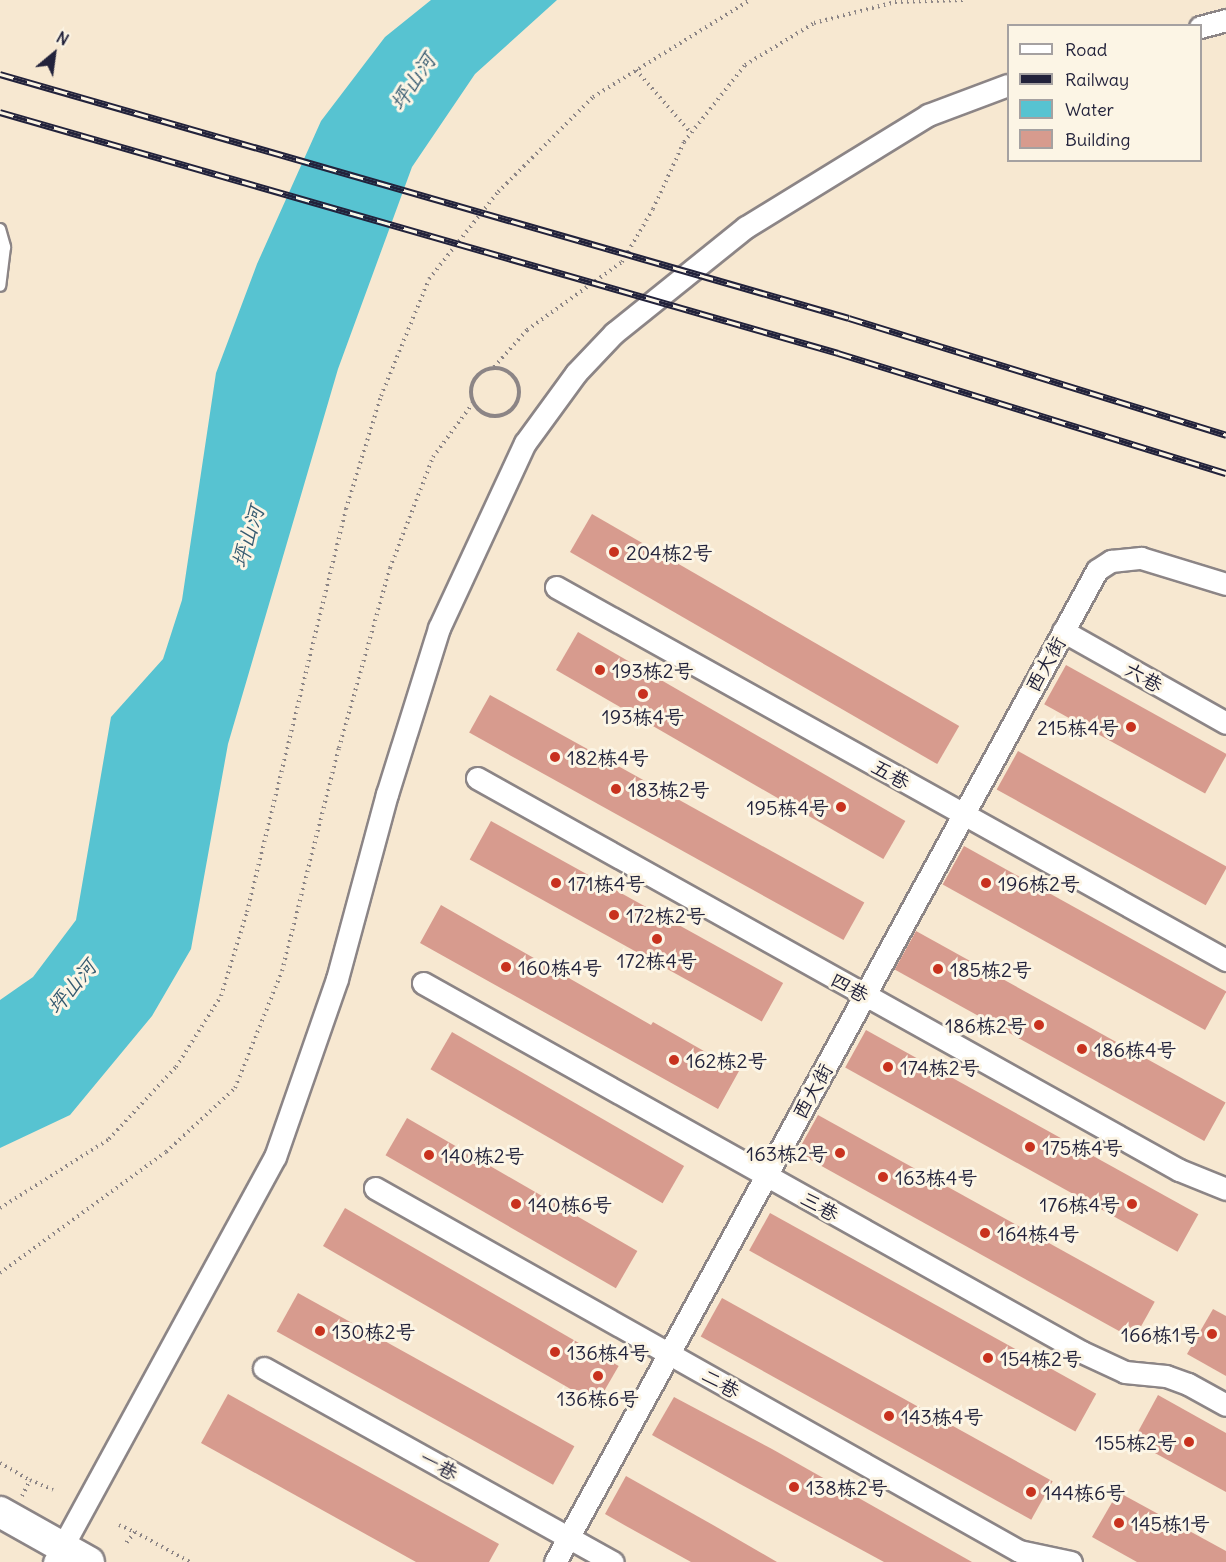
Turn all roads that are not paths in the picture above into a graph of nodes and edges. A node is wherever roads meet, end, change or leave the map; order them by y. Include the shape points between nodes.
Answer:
1 (1226, 20) edge
2 (1202, 26) edge
3 (1007, 86) edge
4 (0, 230) edge
5 (0, 286) edge
6 (1226, 584) edge
7 (556, 587) dead end
8 (1066, 625) junction
9 (1226, 723) edge
10 (477, 778) dead end
11 (963, 814) junction
12 (1226, 960) edge
13 (423, 983) dead end
14 (864, 995) junction
15 (766, 1175) junction
16 (375, 1188) dead end
17 (1226, 1189) edge
18 (668, 1353) junction
19 (264, 1368) dead end
20 (1226, 1405) edge
21 (10, 1506) edge
22 (568, 1537) junction
23 (58, 1554) edge
24 (89, 1562) edge
25 (555, 1562) edge
26 (613, 1562) edge
27 (1071, 1562) edge

1 - 2 street
3 - 23 street via 928,115 746,227 614,333 576,373 525,443 438,628 387,794 337,979 274,1156
4 - 5 lane via 5,247
6 - 8 street, 西大街 via 1141,558 1111,561 1097,570
7 - 11 street, 五巷
8 - 9 street, 六巷
8 - 11 street, 西大街
10 - 14 street, 四巷
11 - 12 street, 五巷
11 - 14 street, 西大街
13 - 15 street, 三巷
14 - 15 street, 西大街
14 - 17 street, 四巷 via 1179,1170
15 - 18 street, 西大街
15 - 20 street, 三巷 via 1082,1352 1125,1372 1166,1376 1188,1384
16 - 18 street, 二巷
18 - 22 street, 西大街
18 - 27 street, 二巷 via 1019,1551
19 - 22 street, 一巷
21 - 23 main road
22 - 25 street, 西大街
22 - 26 street, 一巷
23 - 24 main road

